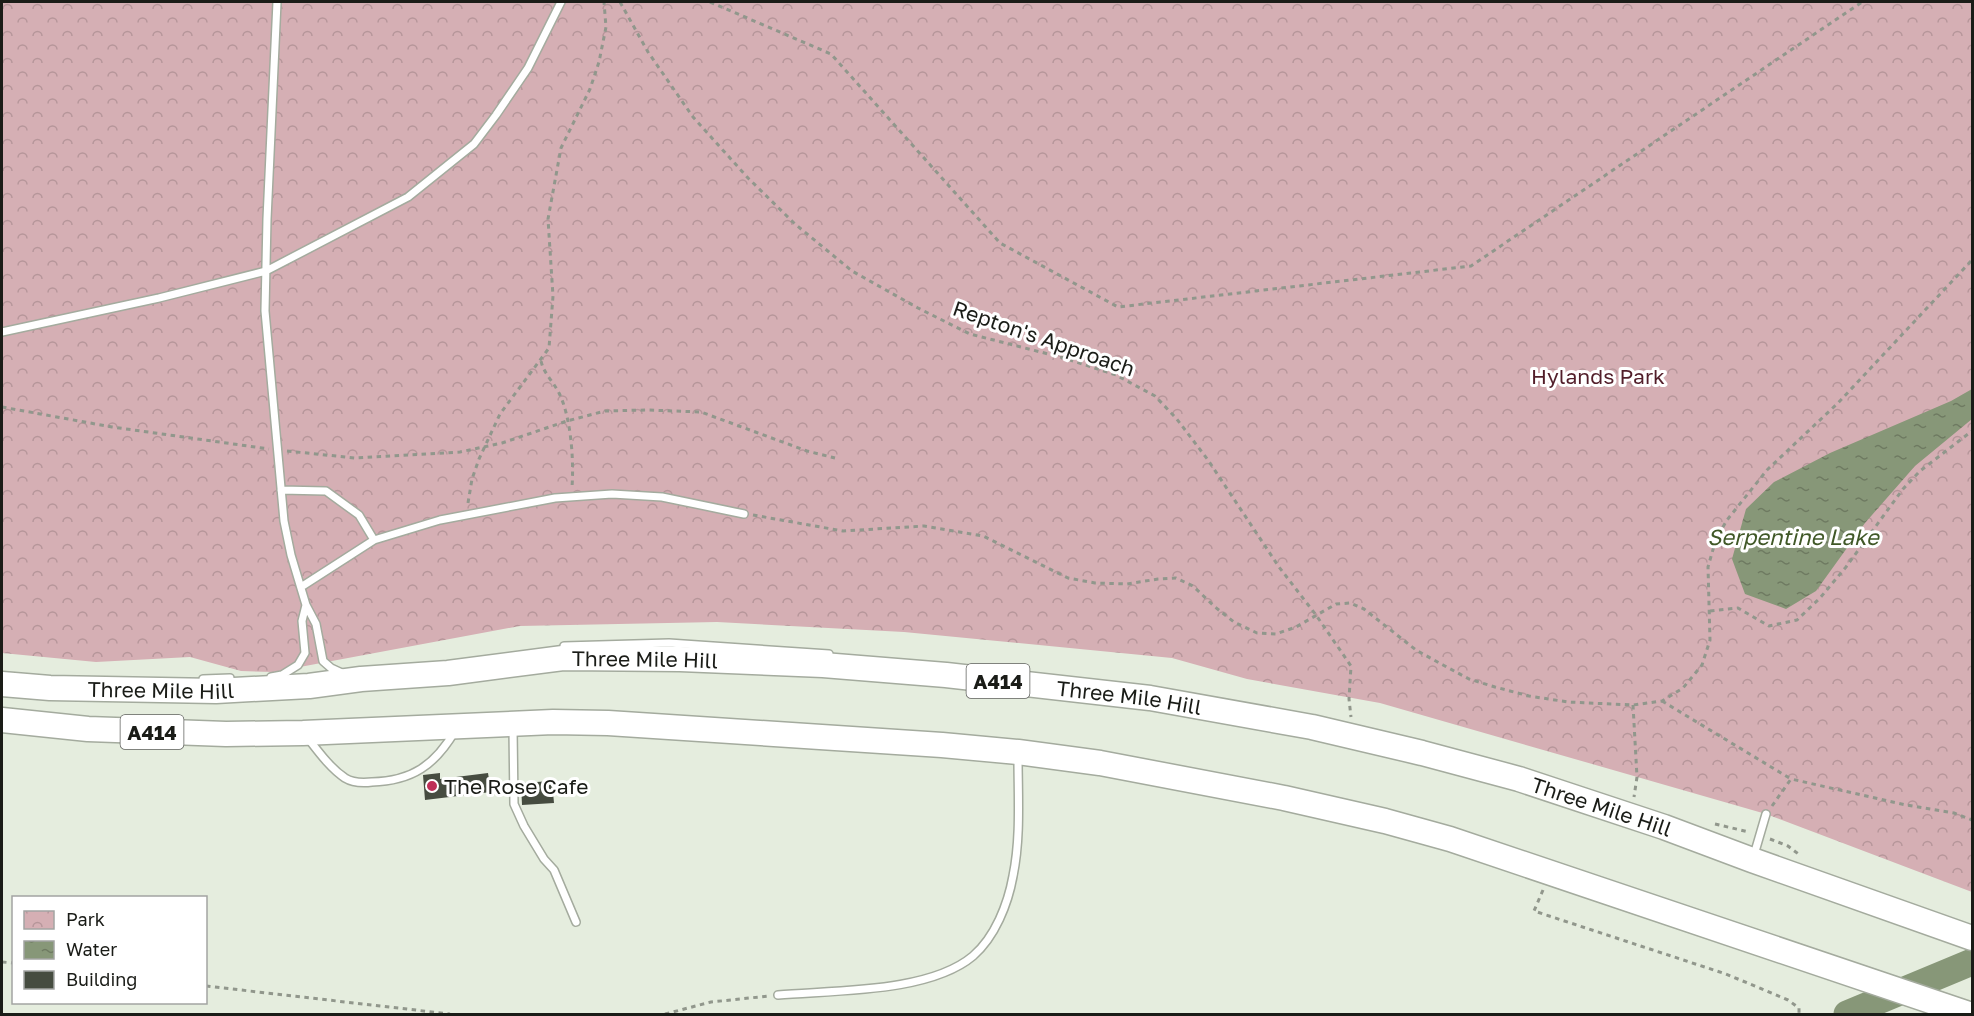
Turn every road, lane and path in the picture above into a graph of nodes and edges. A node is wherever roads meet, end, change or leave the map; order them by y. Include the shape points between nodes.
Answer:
1 (277, 2) edge
2 (561, 2) edge
3 (604, 2) edge
4 (620, 2) edge
5 (710, 2) edge
6 (1862, 2) edge
7 (1972, 260) edge
8 (266, 271) junction
9 (2, 332) edge
10 (541, 360) junction
11 (2, 407) edge
12 (567, 421) junction
13 (1972, 431) edge
14 (484, 448) junction
15 (279, 450) junction
16 (835, 458) dead end
17 (281, 490) junction
18 (571, 497) junction
19 (466, 514) junction
20 (744, 514) joint
21 (374, 540) junction
22 (301, 587) junction
23 (306, 605) junction
24 (1710, 611) junction
25 (1316, 615) junction
26 (561, 647) dead end
27 (527, 654) dead end
28 (842, 656) dead end
29 (872, 661) dead end
30 (448, 673) junction
31 (946, 675) junction
32 (239, 678) dead end
33 (261, 678) dead end
34 (195, 679) dead end
35 (361, 679) junction
36 (105, 681) dead end
37 (2, 684) edge
38 (51, 688) junction
39 (1349, 699) dead end
40 (1662, 701) junction
41 (1633, 705) junction
42 (2, 720) edge
43 (513, 724) junction
44 (457, 726) junction
45 (303, 733) junction
46 (1018, 752) junction
47 (1791, 779) junction
48 (1634, 797) dead end
49 (1766, 814) joint
50 (1972, 820) edge
51 (1752, 860) junction
52 (1549, 873) junction
53 (576, 922) dead end
54 (1967, 936) edge
55 (207, 986) edge
56 (778, 995) joint
57 (1963, 1012) edge
58 (450, 1014) edge
59 (665, 1014) edge
60 (1799, 1014) edge

1 - 8 lane
2 - 8 lane via 528,68 474,144 408,197
3 - 10 path via 606,27 600,62 561,148 553,190 548,219 553,296 549,348
4 - 25 path, Repton's Approach via 648,52 693,117 795,224 852,271 970,334 1116,375 1155,396 1183,426
5 - 6 path via 831,54 1000,243 1118,307 1471,266
7 - 24 path via 1838,403 1767,470 1726,520 1708,567
8 - 9 lane
8 - 15 lane via 265,311
10 - 12 path via 543,370 559,392
10 - 14 path via 500,414
11 - 15 path
12 - 14 path
12 - 16 path via 617,411 701,412
12 - 18 path
13 - 24 path via 1903,489 1846,567 1797,620 1769,626 1738,608
14 - 15 path via 355,458
14 - 19 path via 472,479
15 - 17 lane
17 - 21 lane via 326,491 359,515
17 - 22 lane via 291,555
18 - 19 lane
18 - 20 lane via 662,497
19 - 21 lane
20 - 25 path via 843,531 924,526 982,536 1068,578 1095,583 1176,578 1193,586 1234,622 1257,633 1275,634
21 - 22 lane
22 - 23 lane
23 - 33 lane via 302,621 305,653 298,665 282,675
23 - 35 lane via 316,624 323,661 339,672
24 - 40 path via 1710,640 1702,665 1683,688
25 - 39 path, Repton's Approach via 1351,666
25 - 41 path via 1336,604 1350,603 1364,609 1416,650 1469,679 1529,696
26 - 28 lane via 669,643
27 - 30 lane
29 - 31 lane
30 - 31 highway, Three Mile Hill / A414 via 563,658 824,665
30 - 35 highway, Three Mile Hill / A414
31 - 51 highway, Three Mile Hill / A414 via 1150,698 1312,727 1519,779
32 - 34 lane
35 - 38 highway, Three Mile Hill / A414 via 216,691
36 - 38 lane
37 - 38 highway, Three Mile Hill / A414
40 - 41 path
40 - 47 path
41 - 48 path via 1638,777
42 - 45 highway, Three Mile Hill / A414 via 140,732
43 - 44 highway, Three Mile Hill / A414
43 - 46 highway, Three Mile Hill / A414 via 658,725
43 - 53 lane via 514,804 554,870
44 - 45 highway, Three Mile Hill / A414
44 - 45 lane via 433,761 393,782 361,783 348,779
46 - 52 highway, Three Mile Hill / A414 via 1100,763 1307,803 1450,839
46 - 56 lane via 1014,875 995,926 978,950 948,971 922,980
47 - 49 path
47 - 50 path
49 - 51 lane
51 - 54 highway, Three Mile Hill / A414
52 - 57 highway, Three Mile Hill / A414
52 - 60 path via 1534,910 1726,974 1788,1000 1799,1008
55 - 58 path
56 - 59 path via 711,1002

